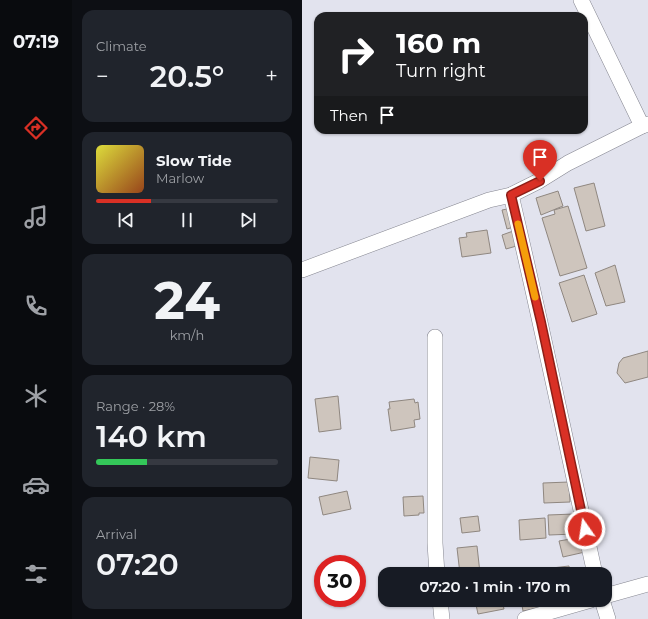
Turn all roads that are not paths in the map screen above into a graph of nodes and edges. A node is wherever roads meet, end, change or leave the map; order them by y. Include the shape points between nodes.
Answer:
1 (581, 0) edge
2 (587, 12) edge
3 (588, 14) edge
4 (645, 125) edge
5 (511, 195) junction
6 (302, 270) edge
7 (435, 337) dead end
8 (437, 567) edge
9 (593, 567) edge
10 (648, 584) edge
11 (612, 594) edge
12 (441, 607) edge
13 (567, 607) edge
14 (604, 607) edge
15 (442, 619) edge
16 (525, 619) edge
17 (608, 619) edge

1 - 2 street
3 - 4 street
4 - 5 street
5 - 6 street via 489,200
5 - 9 street
7 - 8 street via 434,544
10 - 11 street
12 - 15 street
13 - 16 street
14 - 17 street

